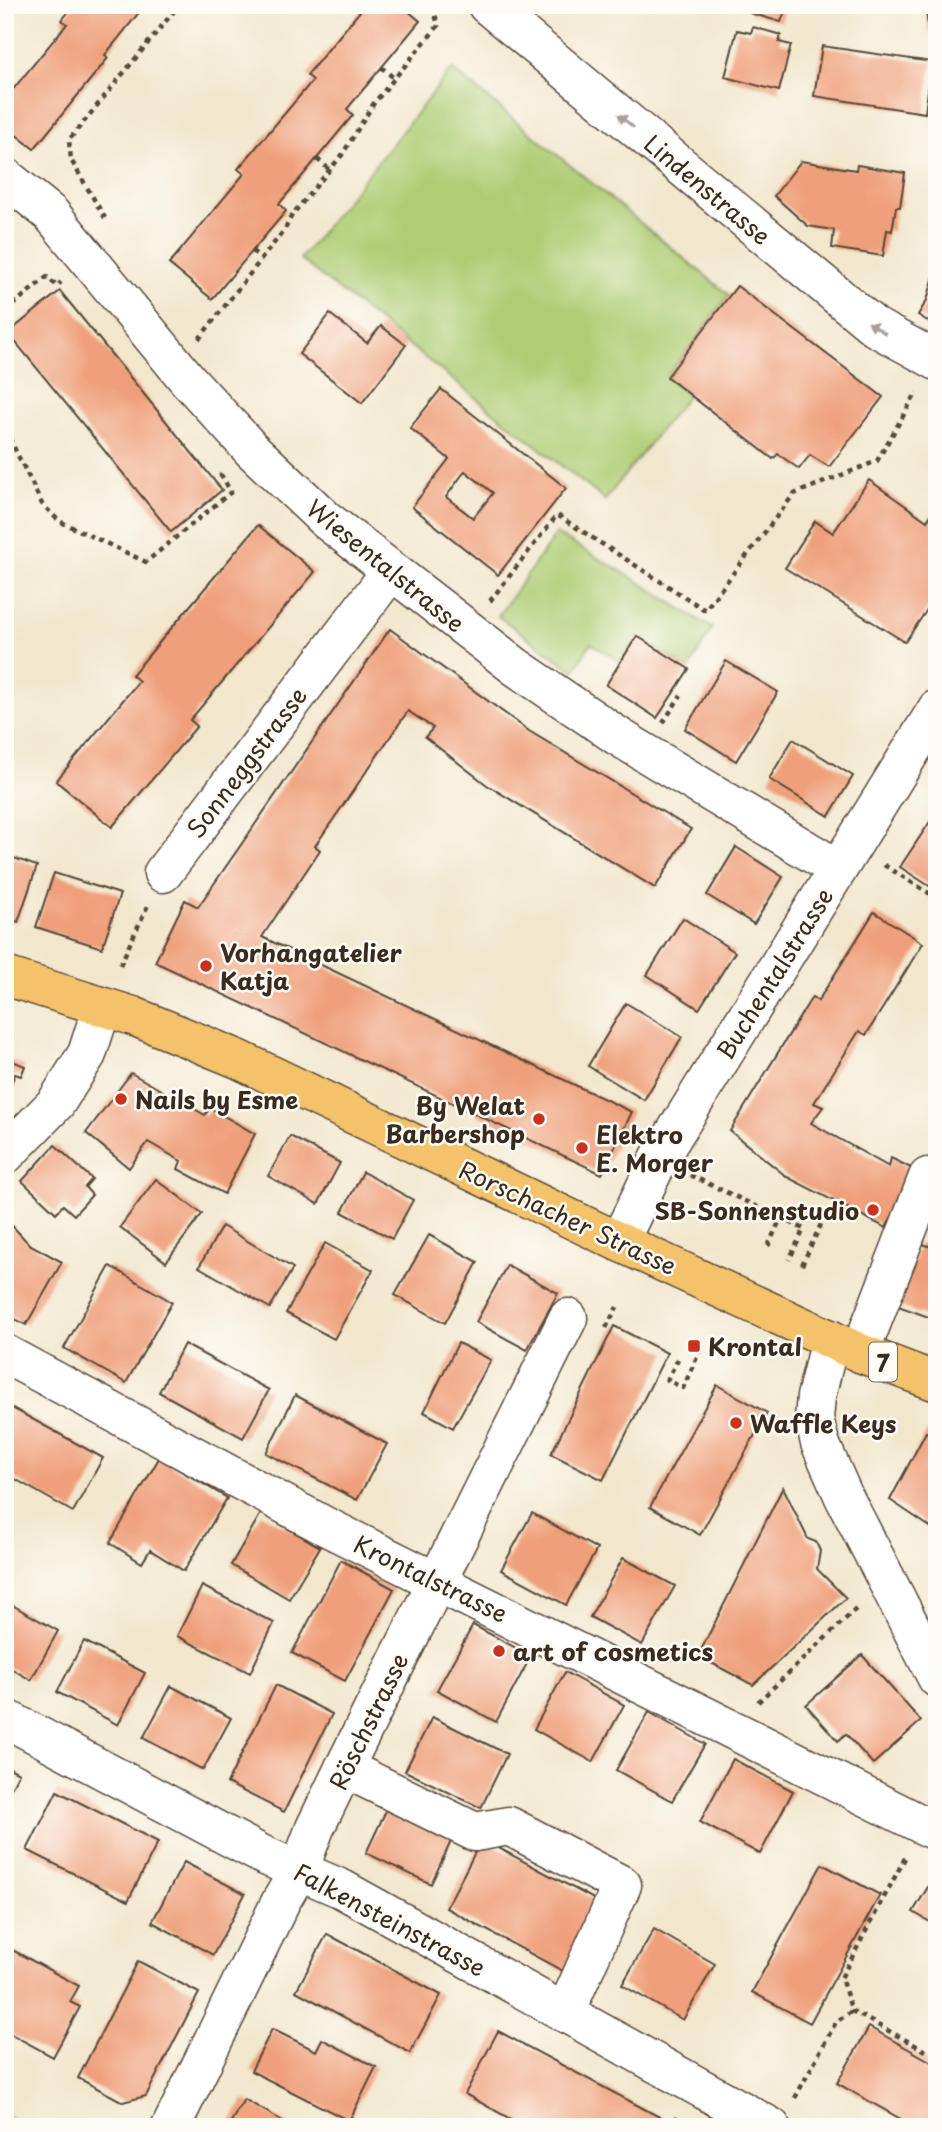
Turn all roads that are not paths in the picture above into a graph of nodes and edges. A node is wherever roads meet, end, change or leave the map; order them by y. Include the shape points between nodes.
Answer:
1 (487, 5) edge
2 (5, 177) edge
3 (928, 375) edge
4 (391, 571) junction
5 (937, 709) edge
6 (838, 869) junction
7 (163, 873) road end
8 (5, 976) edge
9 (102, 1007) junction
10 (5, 1155) edge
11 (937, 1179) edge
12 (619, 1242) junction
13 (568, 1318) dead end
14 (845, 1346) junction
15 (5, 1354) edge
16 (937, 1382) edge
17 (437, 1580) junction
18 (936, 1675) edge
19 (5, 1718) edge
20 (344, 1768) junction
21 (929, 1829) edge
22 (299, 1870) junction
23 (565, 2013) junction
24 (780, 2118) edge
25 (171, 2127) edge

3 -> 1 street, Lindenstrasse
2 - 4 street, Wiesentalstrasse via 51,214 251,449 325,519
4 - 6 street, Wiesentalstrasse via 516,667 619,737
4 - 7 street, Sonneggstrasse
5 - 6 street, Buchentalstrasse
6 - 12 street, Buchentalstrasse via 660,1157
8 - 9 main road, Rorschacher Strasse / 7
9 - 10 street via 88,1054 56,1103
9 - 12 main road, Rorschacher Strasse / 7 via 237,1059
11 - 14 street via 928,1177
12 - 14 main road, Rorschacher Strasse / 7
13 - 17 street, Röschstrasse
14 - 16 main road, Rorschacher Strasse / 7
14 - 18 street via 816,1397 814,1418 820,1443
15 - 17 street, Krontalstrasse via 323,1525
17 - 20 street, Röschstrasse
17 - 21 street, Krontalstrasse
19 - 22 street, Falkensteinstrasse
20 - 22 street, Röschstrasse
20 - 23 street via 475,1832 509,1826 622,1885
22 - 23 street, Falkensteinstrasse via 342,1889
22 - 25 street, Röschstrasse
23 - 24 street, Falkensteinstrasse

